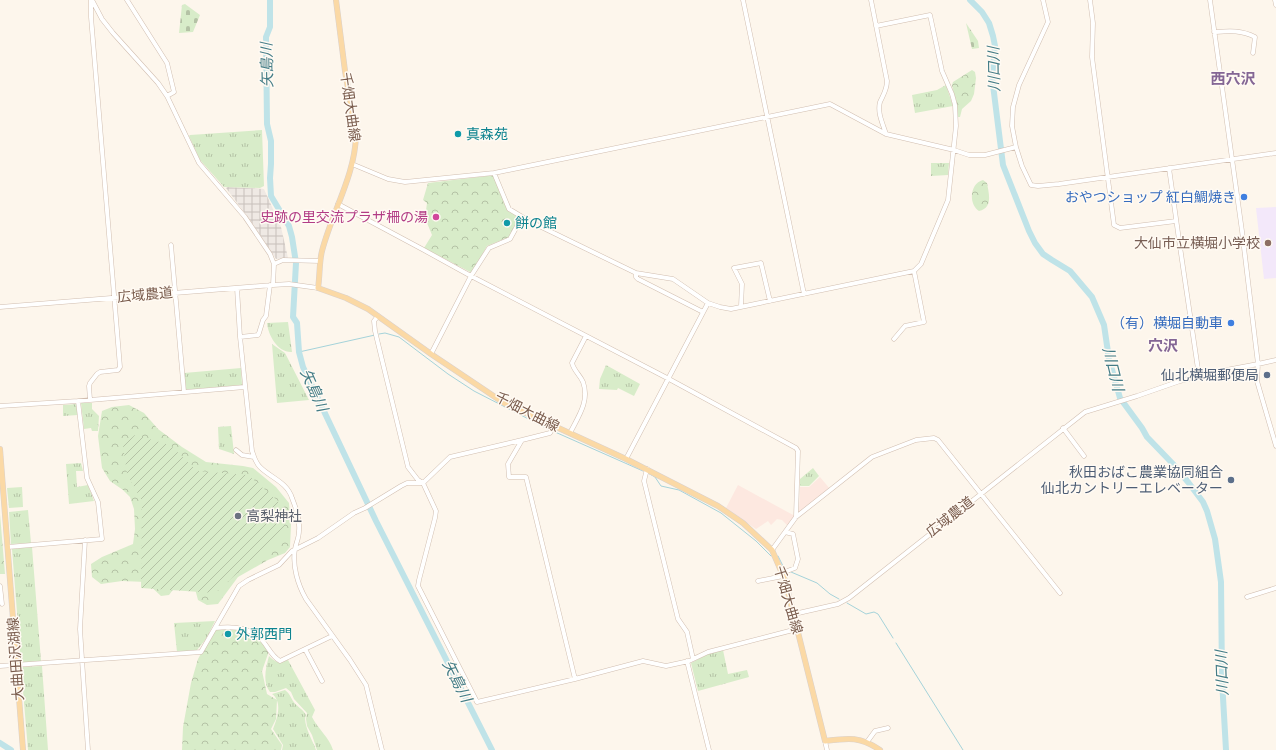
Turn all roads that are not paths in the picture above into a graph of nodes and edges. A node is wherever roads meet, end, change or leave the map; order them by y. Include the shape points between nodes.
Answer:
1 (92, 0) edge
2 (127, 0) edge
3 (336, 0) edge
4 (743, 0) edge
5 (871, 0) edge
6 (1043, 0) edge
7 (1090, 0) edge
8 (1210, 0) edge
9 (1275, 0) edge
10 (1276, 5) edge
11 (876, 26) junction
12 (1214, 32) junction
13 (1253, 53) dead end
14 (167, 96) junction
15 (767, 117) junction
16 (886, 134) junction
17 (1016, 147) junction
18 (954, 150) junction
19 (1276, 153) edge
20 (1231, 159) junction
21 (352, 164) junction
22 (1170, 168) junction
23 (494, 173) junction
24 (1108, 177) junction
25 (338, 204) junction
26 (522, 216) junction
27 (1176, 221) junction
28 (171, 245) dead end
29 (320, 261) junction
30 (274, 264) junction
31 (914, 271) junction
32 (636, 273) junction
33 (471, 276) junction
34 (271, 285) junction
35 (237, 288) junction
36 (318, 288) junction
37 (175, 293) junction
38 (804, 294) junction
39 (114, 298) junction
40 (770, 301) junction
41 (708, 303) junction
42 (741, 306) junction
43 (0, 307) edge
44 (703, 312) junction
45 (378, 316) junction
46 (586, 336) junction
47 (240, 337) junction
48 (894, 339) dead end
49 (431, 354) junction
50 (1276, 360) edge
51 (1258, 364) junction
52 (1199, 376) junction
53 (669, 379) junction
54 (245, 386) junction
55 (184, 392) junction
56 (90, 400) junction
57 (78, 401) junction
58 (0, 406) edge
59 (554, 426) junction
60 (1063, 428) junction
61 (570, 433) junction
62 (522, 440) junction
63 (1276, 446) edge
64 (0, 449) edge
65 (236, 450) dead end
66 (1084, 456) dead end
67 (254, 458) junction
68 (626, 459) junction
69 (647, 469) junction
70 (423, 483) junction
71 (981, 493) junction
72 (2, 511) edge
73 (796, 517) junction
74 (785, 532) junction
75 (85, 540) junction
76 (8, 547) junction
77 (295, 550) junction
78 (772, 550) junction
79 (784, 573) junction
80 (758, 581) dead end
81 (0, 586) edge
82 (1276, 588) edge
83 (1060, 593) dead end
84 (1247, 597) dead end
85 (12, 603) junction
86 (1, 604) edge
87 (794, 614) junction
88 (216, 628) junction
89 (797, 629) junction
90 (332, 636) junction
91 (305, 649) junction
92 (693, 659) junction
93 (82, 661) junction
94 (688, 661) junction
95 (17, 665) junction
96 (0, 666) edge
97 (575, 679) junction
98 (322, 681) dead end
99 (888, 728) dead end
100 (825, 741) junction
101 (867, 742) junction
102 (23, 750) edge
103 (88, 750) edge
104 (382, 750) edge
105 (709, 750) edge
106 (826, 750) edge
107 (880, 750) edge

1 - 14 street via 102,19
1 - 39 street via 91,17
2 - 14 street via 167,63 174,92
3 - 21 main road, 千畑大曲線 via 344,70 356,135
4 - 15 street
5 - 11 street
6 - 17 street via 1048,22 1019,85 1013,107 1012,126
7 - 24 street via 1093,23 1092,57
8 - 12 street
9 - 10 street
11 - 16 street via 887,81 887,89 879,111
11 - 18 street via 930,15 942,71 955,105
12 - 13 street via 1245,32 1255,37
12 - 20 street
14 - 30 street via 198,163 245,218
15 - 16 street via 830,104
15 - 23 street
15 - 38 street
16 - 18 street
17 - 18 street via 990,154 969,155
17 - 24 street via 1031,185
18 - 31 street via 948,200 921,264
19 - 20 street
20 - 22 street
20 - 51 street
21 - 23 street via 388,179 405,182
21 - 25 main road, 千畑大曲線
22 - 24 street
22 - 27 street
23 - 26 street via 509,209
24 - 27 street via 1114,225 1117,227
25 - 29 main road, 千畑大曲線
25 - 33 street
26 - 32 street
26 - 33 street via 510,239 489,248
27 - 52 street
28 - 37 street
29 - 30 street via 283,260
29 - 36 main road, 千畑大曲線
30 - 34 street
31 - 38 street
31 - 48 street via 924,322 905,326
32 - 41 street via 673,279
32 - 44 street via 638,279
33 - 46 street
33 - 49 street
34 - 35 street, 広域農道
34 - 36 street, 広域農道 via 289,284
34 - 47 street via 266,316 262,320 258,335
35 - 37 street, 広域農道
35 - 47 street
36 - 45 main road, 千畑大曲線 via 360,304
37 - 39 street, 広域農道
37 - 55 street
38 - 40 street
39 - 43 street, 広域農道
39 - 56 street via 120,367 118,370 97,374 89,386
40 - 42 street
40 - 42 street via 762,263 734,268 742,284
41 - 42 street via 730,308
41 - 44 street
44 - 53 street
45 - 49 main road, 千畑大曲線
45 - 70 street via 374,321 376,337 408,467
46 - 53 street
46 - 61 street via 572,363 585,389 584,403
47 - 54 street
49 - 59 main road, 千畑大曲線 via 504,403
50 - 51 street
51 - 52 street
51 - 63 street via 1257,381
52 - 60 street, 広域農道 via 1085,412
53 - 68 street
53 - 73 street via 796,448
54 - 55 street
54 - 67 street
55 - 56 street
56 - 57 street
57 - 58 street
57 - 75 street via 87,478 98,502 102,539
59 - 61 main road, 千畑大曲線
59 - 62 street via 550,433
60 - 66 street
60 - 71 street, 広域農道
61 - 68 main road, 千畑大曲線
62 - 70 street via 450,457
62 - 97 street via 508,464 509,477 526,478
64 - 72 main road, 大曲田沢湖線
65 - 67 street via 242,455
67 - 77 street via 260,467 283,484 292,496 300,530
68 - 69 main road, 千畑大曲線
69 - 78 main road, 千畑大曲線 via 718,506 743,523
69 - 92 street via 644,480 678,619 687,632
70 - 77 street via 404,484
70 - 97 street via 436,513 418,586 477,702
71 - 73 street via 938,440 916,440 872,457
71 - 83 street
71 - 87 street, 広域農道 via 849,598 838,604
72 - 76 main road, 大曲田沢湖線
73 - 74 street
74 - 78 street
74 - 79 street via 793,534 798,558 795,568
75 - 76 street
75 - 93 street via 80,629
76 - 85 main road, 大曲田沢湖線
77 - 88 street via 279,564 239,586
77 - 90 street via 295,569 301,591
78 - 79 main road, 千畑大曲線
79 - 80 street
79 - 87 main road, 千畑大曲線
81 - 86 street
82 - 84 street
85 - 86 street
85 - 95 main road, 大曲田沢湖線
87 - 89 main road, 千畑大曲線
88 - 91 street via 250,631 262,640 272,655 280,661
88 - 93 street via 201,652
89 - 92 street via 708,652
89 - 100 main road, 千畑大曲線
90 - 91 street
90 - 104 street via 366,685
91 - 98 street
92 - 94 street
93 - 95 street
93 - 103 street
94 - 97 street via 666,666 643,661
94 - 105 street
95 - 96 street
95 - 102 main road, 大曲田沢湖線
99 - 101 street via 875,731
100 - 101 main road via 851,738
100 - 106 street
101 - 107 main road

